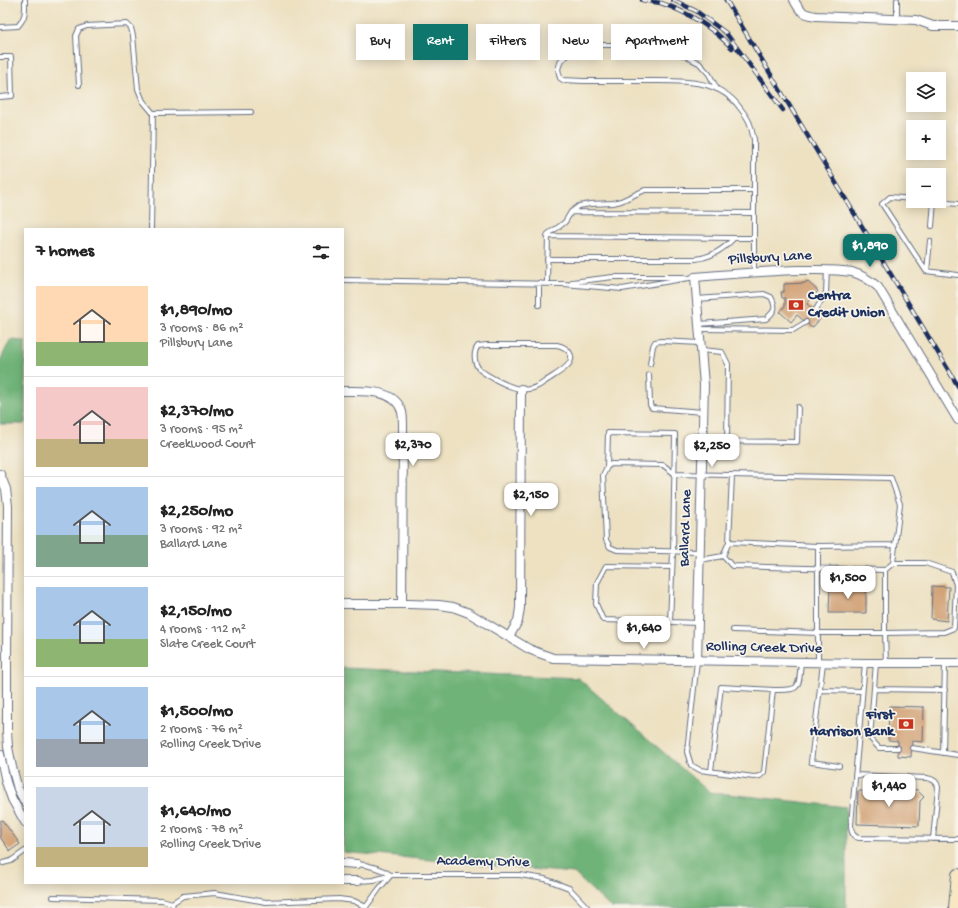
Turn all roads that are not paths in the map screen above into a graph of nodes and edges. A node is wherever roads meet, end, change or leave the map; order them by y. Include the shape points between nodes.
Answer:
1 (25, 0) edge
2 (794, 0) edge
3 (898, 0) edge
4 (897, 20) junction
5 (958, 26) edge
6 (0, 27) edge
7 (0, 57) edge
8 (79, 85) dead end
9 (717, 89) junction
10 (0, 97) edge
11 (251, 112) dead end
12 (153, 113) junction
13 (754, 190) junction
14 (906, 198) edge
15 (946, 202) edge
16 (958, 204) edge
17 (933, 208) edge
18 (571, 212) junction
19 (754, 213) junction
20 (932, 226) dead end
21 (151, 228) edge
22 (547, 236) junction
23 (734, 238) junction
24 (754, 238) junction
25 (930, 241) dead end
26 (547, 259) junction
27 (827, 270) junction
28 (926, 271) junction
29 (754, 272) junction
30 (958, 275) edge
31 (695, 277) junction
32 (344, 280) edge
33 (539, 283) junction
34 (547, 283) junction
35 (564, 284) junction
36 (697, 299) junction
37 (539, 305) dead end
38 (815, 311) dead end
39 (806, 322) dead end
40 (699, 327) junction
41 (701, 347) junction
42 (650, 364) dead end
43 (649, 375) dead end
44 (522, 389) junction
45 (344, 391) edge
46 (798, 408) dead end
47 (703, 412) junction
48 (958, 420) edge
49 (703, 441) junction
50 (727, 441) junction
51 (607, 467) junction
52 (0, 474) edge
53 (675, 474) junction
54 (702, 474) junction
55 (732, 475) junction
56 (730, 542) junction
57 (895, 545) junction
58 (818, 546) junction
59 (673, 552) junction
60 (700, 556) junction
61 (724, 556) junction
62 (892, 563) junction
63 (672, 567) junction
64 (818, 568) junction
65 (885, 570) junction
66 (344, 604) edge
67 (402, 604) junction
68 (670, 622) junction
69 (698, 623) junction
70 (733, 630) dead end
71 (818, 633) junction
72 (885, 634) junction
73 (509, 637) junction
74 (7, 656) junction
75 (697, 661) junction
76 (801, 662) junction
77 (820, 663) junction
78 (864, 663) junction
79 (876, 663) junction
80 (886, 663) junction
81 (945, 663) junction
82 (958, 663) edge
83 (0, 671) edge
84 (874, 689) junction
85 (773, 690) junction
86 (820, 690) junction
87 (945, 690) junction
88 (862, 691) junction
89 (0, 734) edge
90 (8, 747) junction
91 (898, 748) dead end
92 (912, 748) dead end
93 (943, 753) junction
94 (0, 754) edge
95 (958, 755) edge
96 (839, 766) dead end
97 (711, 771) junction
98 (855, 775) junction
99 (24, 800) edge
100 (24, 821) edge
101 (933, 839) junction
102 (958, 839) edge
103 (24, 852) edge
104 (3, 863) dead end
105 (344, 863) edge
106 (357, 864) joint
107 (391, 875) junction
108 (958, 875) edge
109 (344, 880) edge
110 (358, 881) joint
111 (53, 897) dead end
112 (172, 903) junction
113 (366, 907) edge
114 (173, 908) edge
115 (588, 908) edge
116 (955, 908) edge

1 - 6 lane via 24,19 18,26
2 - 4 street via 805,14 810,15
3 - 4 lane
4 - 5 street via 916,20 933,26
7 - 10 lane via 11,57 12,96
8 - 12 lane via 76,36 79,29 87,26 127,24 133,36 138,89 143,101
9 - 9 lane via 693,82 677,81 563,80 558,69 561,60 578,48 596,45 664,50 681,54 699,63
9 - 13 lane via 738,104 750,125 754,139
11 - 12 lane
12 - 21 lane
13 - 18 lane via 652,189 622,201 579,206
13 - 19 lane
14 - 28 lane via 890,196 882,204
15 - 16 lane
17 - 20 lane
18 - 19 lane
18 - 22 lane via 565,222
19 - 24 lane
22 - 23 lane
22 - 26 lane
23 - 24 lane
23 - 26 lane via 722,250 696,259
24 - 29 lane
25 - 28 lane
26 - 34 lane
27 - 29 street, Pillsbury Lane
27 - 38 lane via 826,293
27 - 48 street, Pillsbury Lane via 862,276 878,287
28 - 30 lane
29 - 31 street, Pillsbury Lane
31 - 35 lane via 613,277
31 - 35 lane via 622,289
31 - 36 street, Ballard Lane
32 - 33 lane
33 - 34 lane
33 - 37 lane
34 - 35 lane
36 - 40 street, Ballard Lane
36 - 40 lane via 764,294 771,297 775,304 773,313 766,319
39 - 40 lane via 793,330
40 - 41 street, Ballard Lane
41 - 42 lane via 655,342
41 - 47 street, Ballard Lane
41 - 50 lane via 722,352 728,364
43 - 47 lane via 652,408
44 - 44 lane via 504,384 480,369 475,357 478,346 557,345 568,350 571,354 568,365 535,387
44 - 73 street via 520,608 518,621
45 - 67 street via 384,394 392,398 402,410
46 - 50 lane via 797,442
47 - 49 street, Ballard Lane
49 - 50 lane
49 - 54 street, Ballard Lane
51 - 53 lane via 612,464 663,465
51 - 53 lane via 608,433 675,434
51 - 59 lane via 604,475 606,540 610,547 617,550
52 - 74 street via 6,489 8,506
53 - 54 lane
53 - 59 lane
54 - 55 lane
54 - 60 street, Ballard Lane
55 - 56 lane
55 - 57 lane via 890,478 900,504
56 - 58 lane
56 - 61 lane
57 - 58 lane
57 - 62 lane
58 - 64 lane
59 - 60 lane
59 - 63 lane
60 - 61 lane
60 - 69 street, Ballard Lane
61 - 64 lane via 732,566
62 - 65 lane
62 - 72 lane via 925,563 952,572 956,586 954,628 944,632
63 - 68 lane
63 - 68 lane via 606,566 597,583 596,604 603,620
64 - 65 lane
64 - 71 lane
65 - 72 lane
66 - 67 street, Rolling Creek Drive
67 - 73 street, Rolling Creek Drive via 458,608
68 - 69 lane
69 - 75 street, Ballard Lane
70 - 71 lane
71 - 72 lane
71 - 77 lane
72 - 80 lane
73 - 75 street, Rolling Creek Drive via 529,649 553,658
74 - 83 street
74 - 90 street
75 - 76 street, Rolling Creek Drive
75 - 97 lane via 687,752 691,765 700,770
76 - 77 street, Rolling Creek Drive
76 - 85 lane via 799,685 794,689
77 - 78 street, Rolling Creek Drive
77 - 86 lane
78 - 79 street, Rolling Creek Drive
78 - 88 lane
79 - 80 street, Rolling Creek Drive
79 - 84 lane
80 - 81 street, Rolling Creek Drive
81 - 82 street, Rolling Creek Drive
81 - 87 lane
84 - 87 lane
84 - 91 lane via 870,738 879,748
85 - 97 lane via 721,687
85 - 97 lane via 764,772 754,777
86 - 88 lane
86 - 96 lane via 811,762
87 - 93 lane
88 - 98 lane
89 - 90 street
90 - 99 street via 18,789
92 - 93 lane
93 - 95 lane
94 - 100 street via 12,799
98 - 101 lane via 928,778 936,782 938,793
98 - 101 lane via 851,825 855,836
101 - 102 lane
103 - 104 lane via 11,861
105 - 106 street, Academy Drive
106 - 107 lane, Academy Drive via 368,865
107 - 110 lane, Academy Drive
107 - 113 lane
107 - 115 lane, Academy Drive via 520,875 545,879 568,888
108 - 116 main road
109 - 110 street, Academy Drive
111 - 112 lane via 162,900
112 - 113 lane via 183,896 215,893 266,902 339,899 354,901
112 - 114 lane

